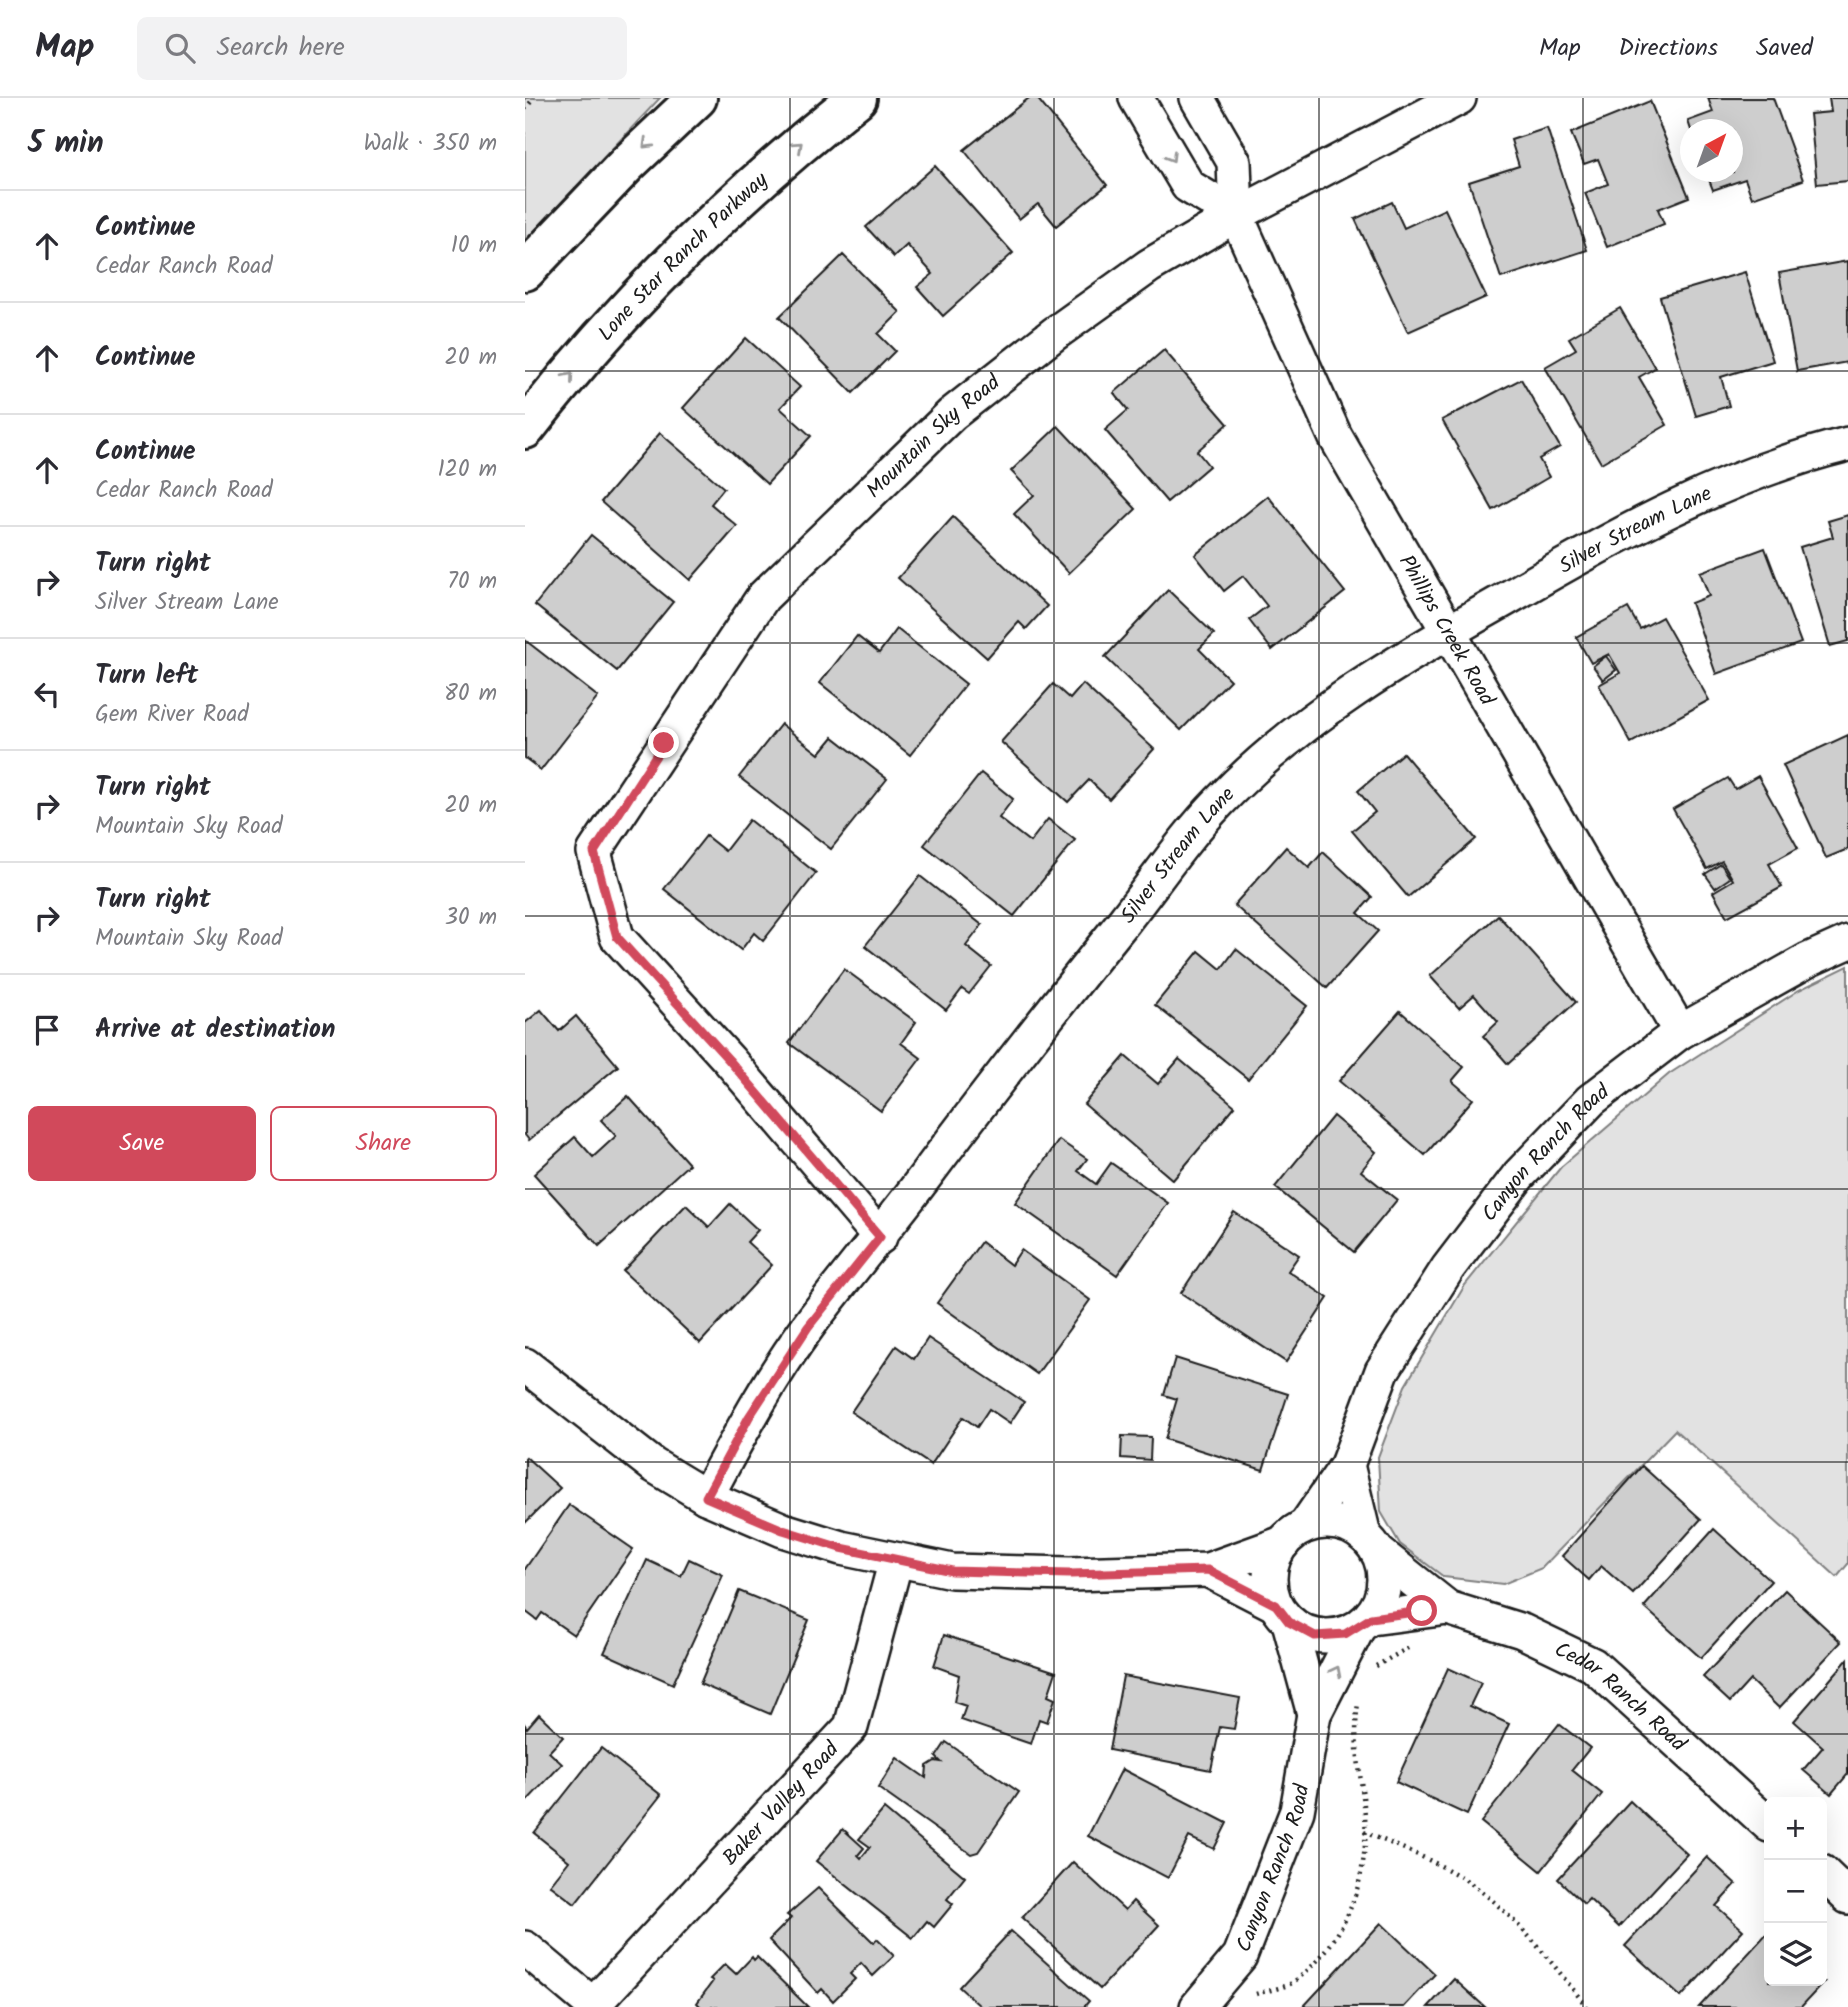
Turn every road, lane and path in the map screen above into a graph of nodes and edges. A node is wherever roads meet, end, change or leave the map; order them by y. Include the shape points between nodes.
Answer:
1 (534, 98) edge
2 (697, 98) edge
3 (857, 98) edge
4 (1136, 98) edge
5 (1197, 98) edge
6 (1459, 98) edge
7 (525, 109) edge
8 (1237, 215) junction
9 (525, 271) edge
10 (525, 429) edge
11 (1848, 444) edge
12 (1447, 632) junction
13 (1848, 942) edge
14 (1680, 1032) junction
15 (880, 1237) junction
16 (525, 1365) edge
17 (1347, 1465) junction
18 (706, 1497) junction
19 (1294, 1534) junction
20 (1372, 1544) junction
21 (896, 1560) junction
22 (1208, 1570) junction
23 (1448, 1608) junction
24 (1282, 1614) junction
25 (1364, 1623) junction
26 (1418, 1643) dead end
27 (1372, 1670) dead end
28 (1359, 1698) dead end
29 (1314, 1714) junction
30 (1764, 1820) edge
31 (1364, 1832) junction
32 (525, 1948) edge
33 (1256, 1994) dead end
34 (1202, 2005) edge
35 (1587, 2007) edge

1 - 7 path
2 -> 9 main road
10 -> 3 main road, Lone Star Ranch Parkway via 662,276 778,165
4 -> 8 street via 1188,186
5 - 8 street, Phillips Creek Road via 1234,162
6 - 8 street, Mountain Sky Road
8 - 12 street, Phillips Creek Road via 1335,436
8 - 15 street, Mountain Sky Road via 1139,274 952,414 762,597 594,852 617,937
11 - 12 street, Silver Stream Lane via 1706,492 1580,556
12 - 14 street, Phillips Creek Road
12 - 15 street, Silver Stream Lane via 1340,701 1280,746 1218,803 991,1088
13 - 14 street, Canyon Ranch Road
14 - 17 street, Canyon Ranch Road via 1591,1101 1519,1175 1448,1268 1382,1371
15 - 18 street, Silver Stream Lane via 808,1327 749,1417
16 - 18 street via 653,1465
17 - 19 street, Canyon Ranch Road
17 - 20 street
18 - 21 street via 783,1530
19 - 20 street via 1336,1522
19 - 22 street
19 - 24 street via 1276,1554 1270,1580
20 - 23 street, Cedar Ranch Road
20 - 25 street via 1385,1580 1383,1593
21 - 22 street via 952,1571
21 - 32 street, Baker Valley Road via 851,1727 593,2004
22 - 24 street
23 - 25 street, Cedar Ranch Road
23 - 30 street, Cedar Ranch Road via 1522,1631 1593,1665
24 - 25 street via 1315,1636 1330,1637
24 - 29 street, Canyon Ranch Road
29 -> 25 street, Canyon Ranch Road
26 - 27 path
28 - 31 path
29 - 34 street, Canyon Ranch Road via 1292,1823 1240,1956
31 - 33 path via 1360,1886 1337,1937 1295,1982
31 - 35 path via 1479,1889 1542,1949

